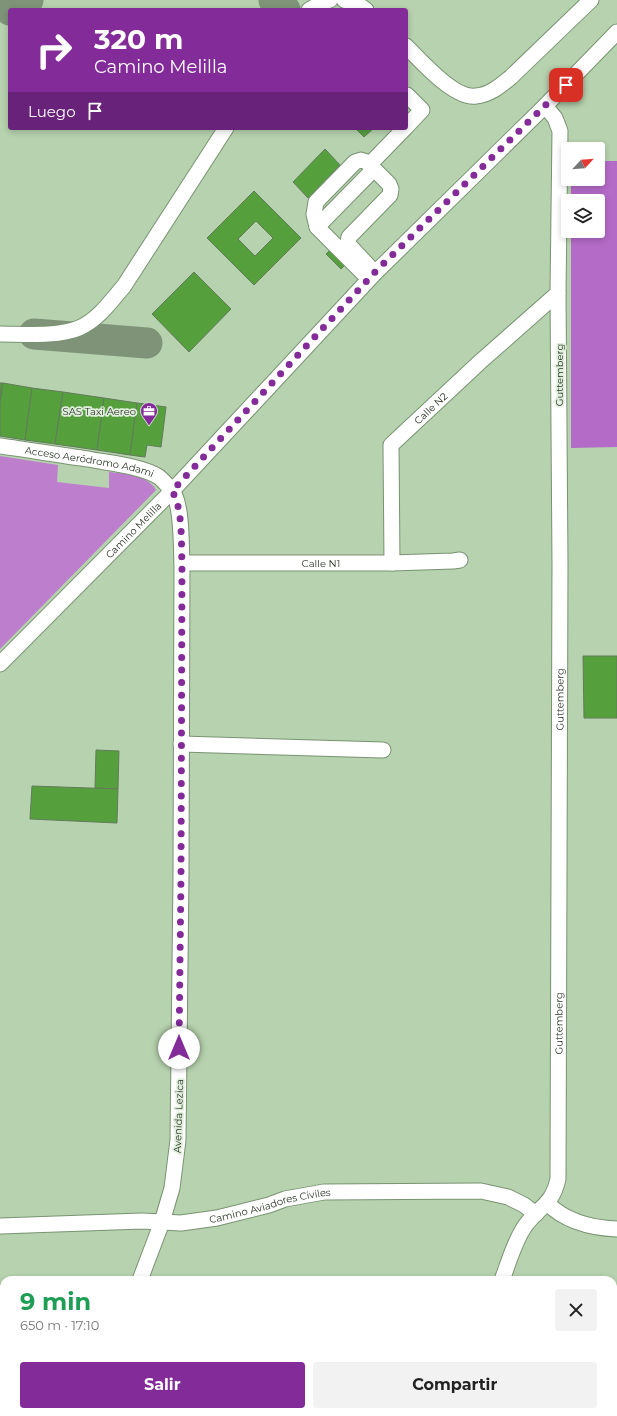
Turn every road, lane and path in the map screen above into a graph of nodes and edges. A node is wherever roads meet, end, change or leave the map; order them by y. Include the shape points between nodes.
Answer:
1 (330, 0) edge
2 (344, 0) edge
3 (591, 0) edge
4 (312, 8) edge
5 (363, 8) edge
6 (617, 32) edge
7 (408, 48) edge
8 (408, 96) edge
9 (545, 106) junction
10 (408, 124) edge
11 (225, 130) edge
12 (402, 130) edge
13 (372, 166) junction
14 (346, 250) junction
15 (372, 276) junction
16 (558, 293) junction
17 (0, 334) edge
18 (0, 446) edge
19 (172, 491) junction
20 (460, 560) dead end
21 (182, 563) junction
22 (392, 563) junction
23 (0, 664) edge
24 (181, 744) junction
25 (384, 750) dead end
26 (547, 1203) junction
27 (536, 1214) junction
28 (162, 1222) junction
29 (0, 1226) edge
30 (617, 1229) edge
31 (142, 1276) edge
32 (504, 1276) edge

1 - 4 street
2 - 5 street
3 - 7 street via 511,77 488,93 475,96 454,90
6 - 9 street, Camino Melilla
8 - 10 street via 422,110
9 - 15 street, Camino Melilla
9 - 16 street, Guttemberg via 555,118 560,131
11 - 17 street via 128,280 104,310 80,328 63,333
12 - 13 street
13 - 14 street via 389,184 390,195 349,237
13 - 14 street via 317,227
14 - 15 street
15 - 19 street, Camino Melilla
16 - 22 street, Calle N2 via 391,445
16 - 26 street, Guttemberg via 559,1159 556,1190
18 - 19 street, Acceso Aeródromo Adami via 120,464 159,477
19 - 21 street, Avenida Lezica via 181,530
19 - 23 street, Camino Melilla
20 - 22 street, Calle N1
21 - 22 street, Calle N1
21 - 24 street, Avenida Lezica
24 - 25 street
24 - 28 street, Avenida Lezica via 178,1133 172,1188
26 - 27 street, Guttemberg
26 - 30 street via 567,1219 594,1227
27 - 28 street, Camino Aviadores Civiles via 512,1199 481,1191 324,1192 285,1199 217,1218 181,1223
27 - 32 street, Guttemberg via 524,1227
28 - 29 street, Camino Aviadores Civiles
28 - 31 street, Avenida Lezica

